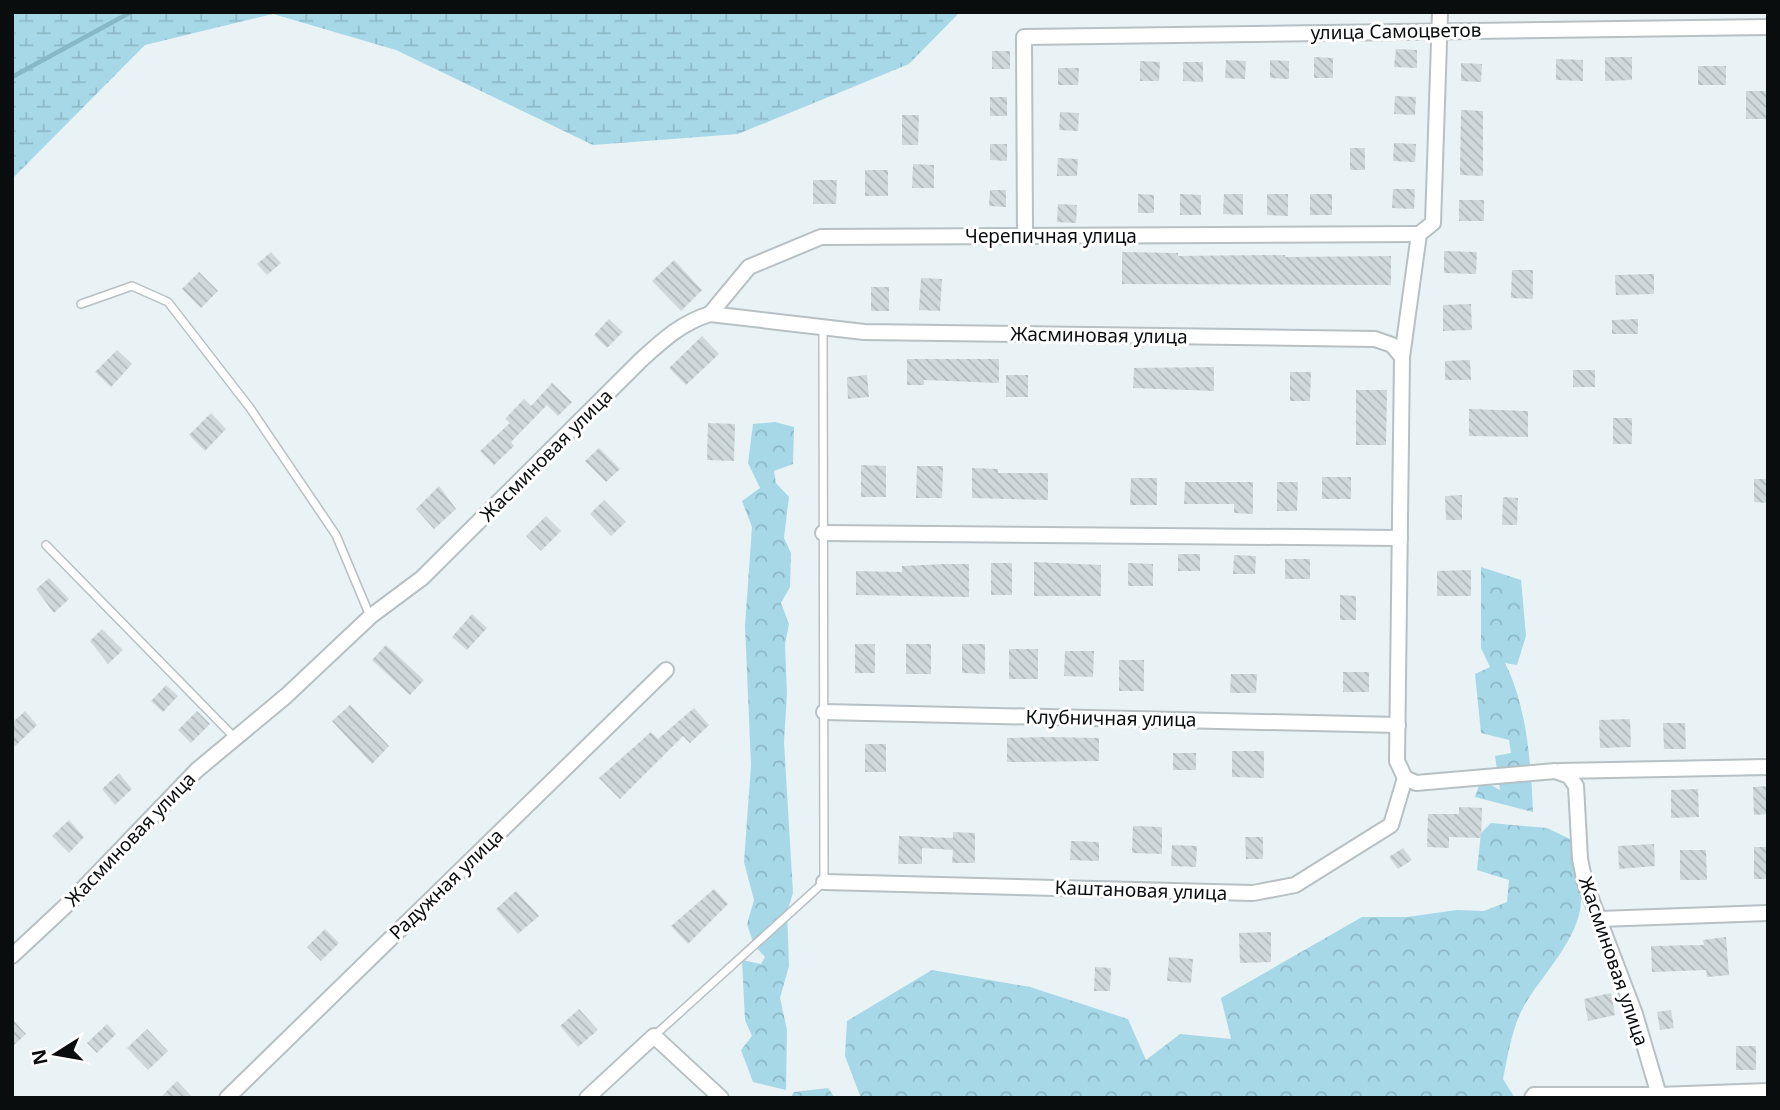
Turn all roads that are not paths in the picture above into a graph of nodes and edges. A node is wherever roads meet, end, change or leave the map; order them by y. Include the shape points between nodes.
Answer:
1 (1440, 12) edge
2 (1768, 27) edge
3 (1440, 30) junction
4 (1419, 234) junction
5 (1025, 236) junction
6 (81, 304) dead end
7 (710, 314) junction
8 (823, 327) junction
9 (1402, 357) junction
10 (824, 533) junction
11 (1400, 538) junction
12 (46, 545) dead end
13 (371, 616) junction
14 (666, 670) dead end
15 (824, 712) junction
16 (1398, 725) junction
17 (236, 738) junction
18 (1768, 767) edge
19 (1555, 771) junction
20 (1405, 778) junction
21 (824, 882) junction
22 (1768, 913) edge
23 (1599, 919) junction
24 (12, 956) edge
25 (654, 1036) junction
26 (1768, 1091) edge
27 (1659, 1096) edge
28 (227, 1098) edge
29 (587, 1098) edge
30 (721, 1098) edge
31 (1532, 1098) edge

1 - 3 street
2 - 3 street, улица Самоцветов
3 - 4 street via 1433,223
3 - 5 street, улица Самоцветов via 1024,37
4 - 5 street, Черепичная улица
4 - 9 street
5 - 7 street, Черепичная улица via 821,237 749,267
6 - 13 lane via 132,286 168,302 250,408 336,534
7 - 8 street, Жасминовая улица
7 - 13 street, Жасминовая улица via 670,333 422,578
8 - 9 street, Жасминовая улица via 876,332 1376,338 1392,345
8 - 10 lane
9 - 11 street
10 - 11 street
10 - 15 lane
11 - 16 street
12 - 17 lane
13 - 17 street, Жасминовая улица
14 - 28 street, Радужная улица
15 - 16 street, Клубничная улица
15 - 21 lane
16 - 20 street via 1397,761
17 - 24 street, Жасминовая улица via 197,771
18 - 19 street
19 - 20 street via 1416,783
19 - 23 street, Жасминовая улица via 1569,776 1576,786 1580,859
20 - 21 street, Каштановая улица via 1391,825 1296,885 1253,893
21 - 25 lane
22 - 23 street
23 - 27 street, Жасминовая улица via 1635,1014
25 - 29 street
25 - 30 street
26 - 27 street
27 - 31 street

